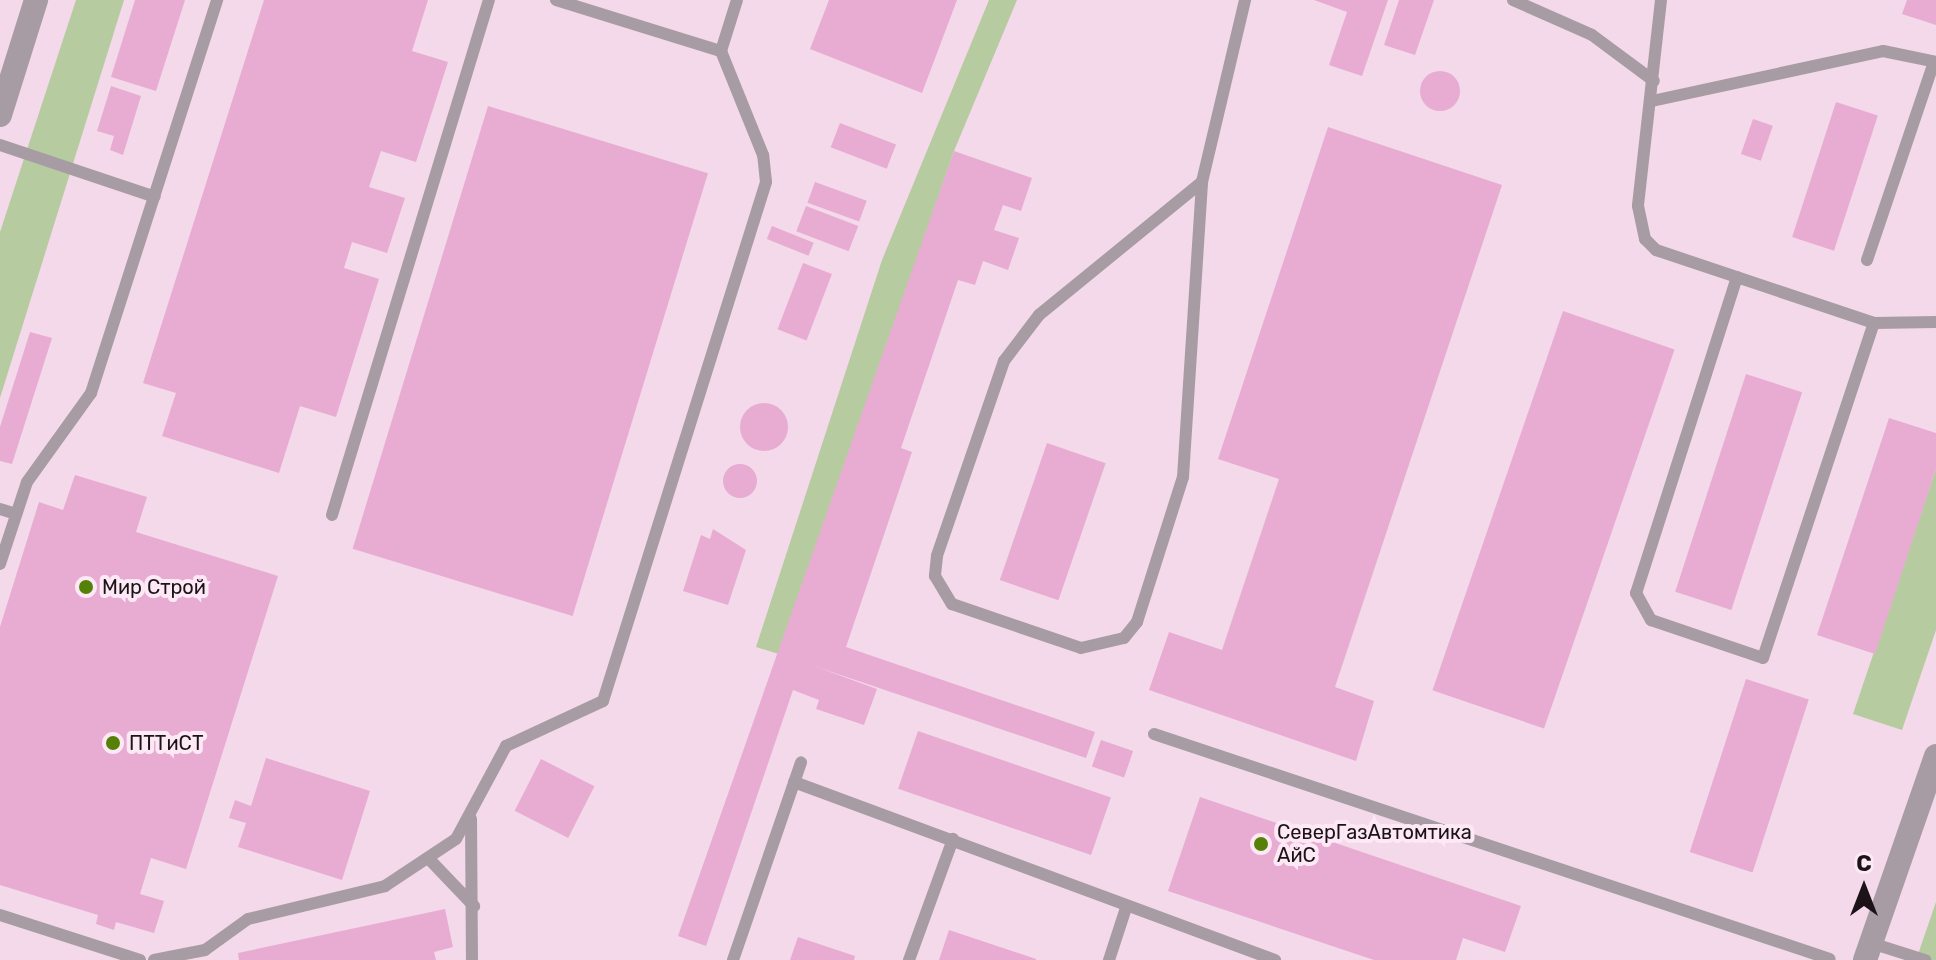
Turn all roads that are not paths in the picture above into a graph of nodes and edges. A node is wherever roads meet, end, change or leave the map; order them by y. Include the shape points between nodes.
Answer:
1 (36, 0) edge
2 (217, 0) edge
3 (489, 0) edge
4 (556, 0) edge
5 (737, 0) edge
6 (1245, 0) edge
7 (1513, 0) edge
8 (1661, 0) edge
9 (721, 51) junction
10 (1935, 62) edge
11 (1654, 81) junction
12 (1652, 101) junction
13 (0, 115) edge
14 (0, 145) edge
15 (1202, 182) junction
16 (155, 197) junction
17 (1867, 260) dead end
18 (1737, 277) junction
19 (1936, 322) edge
20 (1874, 323) junction
21 (0, 509) edge
22 (16, 514) junction
23 (332, 515) dead end
24 (0, 564) edge
25 (1154, 734) dead end
26 (801, 762) dead end
27 (1934, 766) edge
28 (794, 782) junction
29 (471, 819) junction
30 (953, 839) junction
31 (430, 860) junction
32 (474, 906) junction
33 (1126, 908) junction
34 (0, 915) edge
35 (1868, 951) edge
36 (206, 955) edge
37 (140, 960) edge
38 (154, 960) edge
39 (472, 960) edge
40 (733, 960) edge
41 (909, 960) edge
42 (1109, 960) edge
43 (1275, 960) edge
44 (1829, 960) edge
45 (1925, 960) edge

1 - 13 street
2 - 16 lane
3 - 23 lane
4 - 9 lane
5 - 9 lane
6 - 15 lane
7 - 11 lane via 1592,35
8 - 11 lane
9 - 29 lane via 766,182 613,682 591,711 506,746
10 - 12 lane via 1883,51
10 - 17 lane
11 - 12 lane
12 - 18 lane via 1638,206 1645,239 1656,250
14 - 16 lane
15 - 15 lane via 1039,315 1004,361 937,556 935,576 952,604 1081,648 1124,638 1137,622 1183,477
16 - 22 lane via 91,393 27,482
18 - 20 lane
18 - 20 lane via 1636,593 1651,620 1763,658
19 - 20 lane
21 - 22 lane
22 - 24 lane
25 - 44 lane
26 - 28 lane
27 - 35 street
28 - 30 lane
28 - 40 lane
29 - 31 lane
29 - 32 lane
30 - 33 lane via 1072,881
30 - 41 lane
31 - 32 lane
31 - 36 lane via 361,896 230,926
32 - 39 lane
33 - 42 lane
33 - 43 lane
34 - 37 lane
35 - 45 lane
36 - 38 lane

